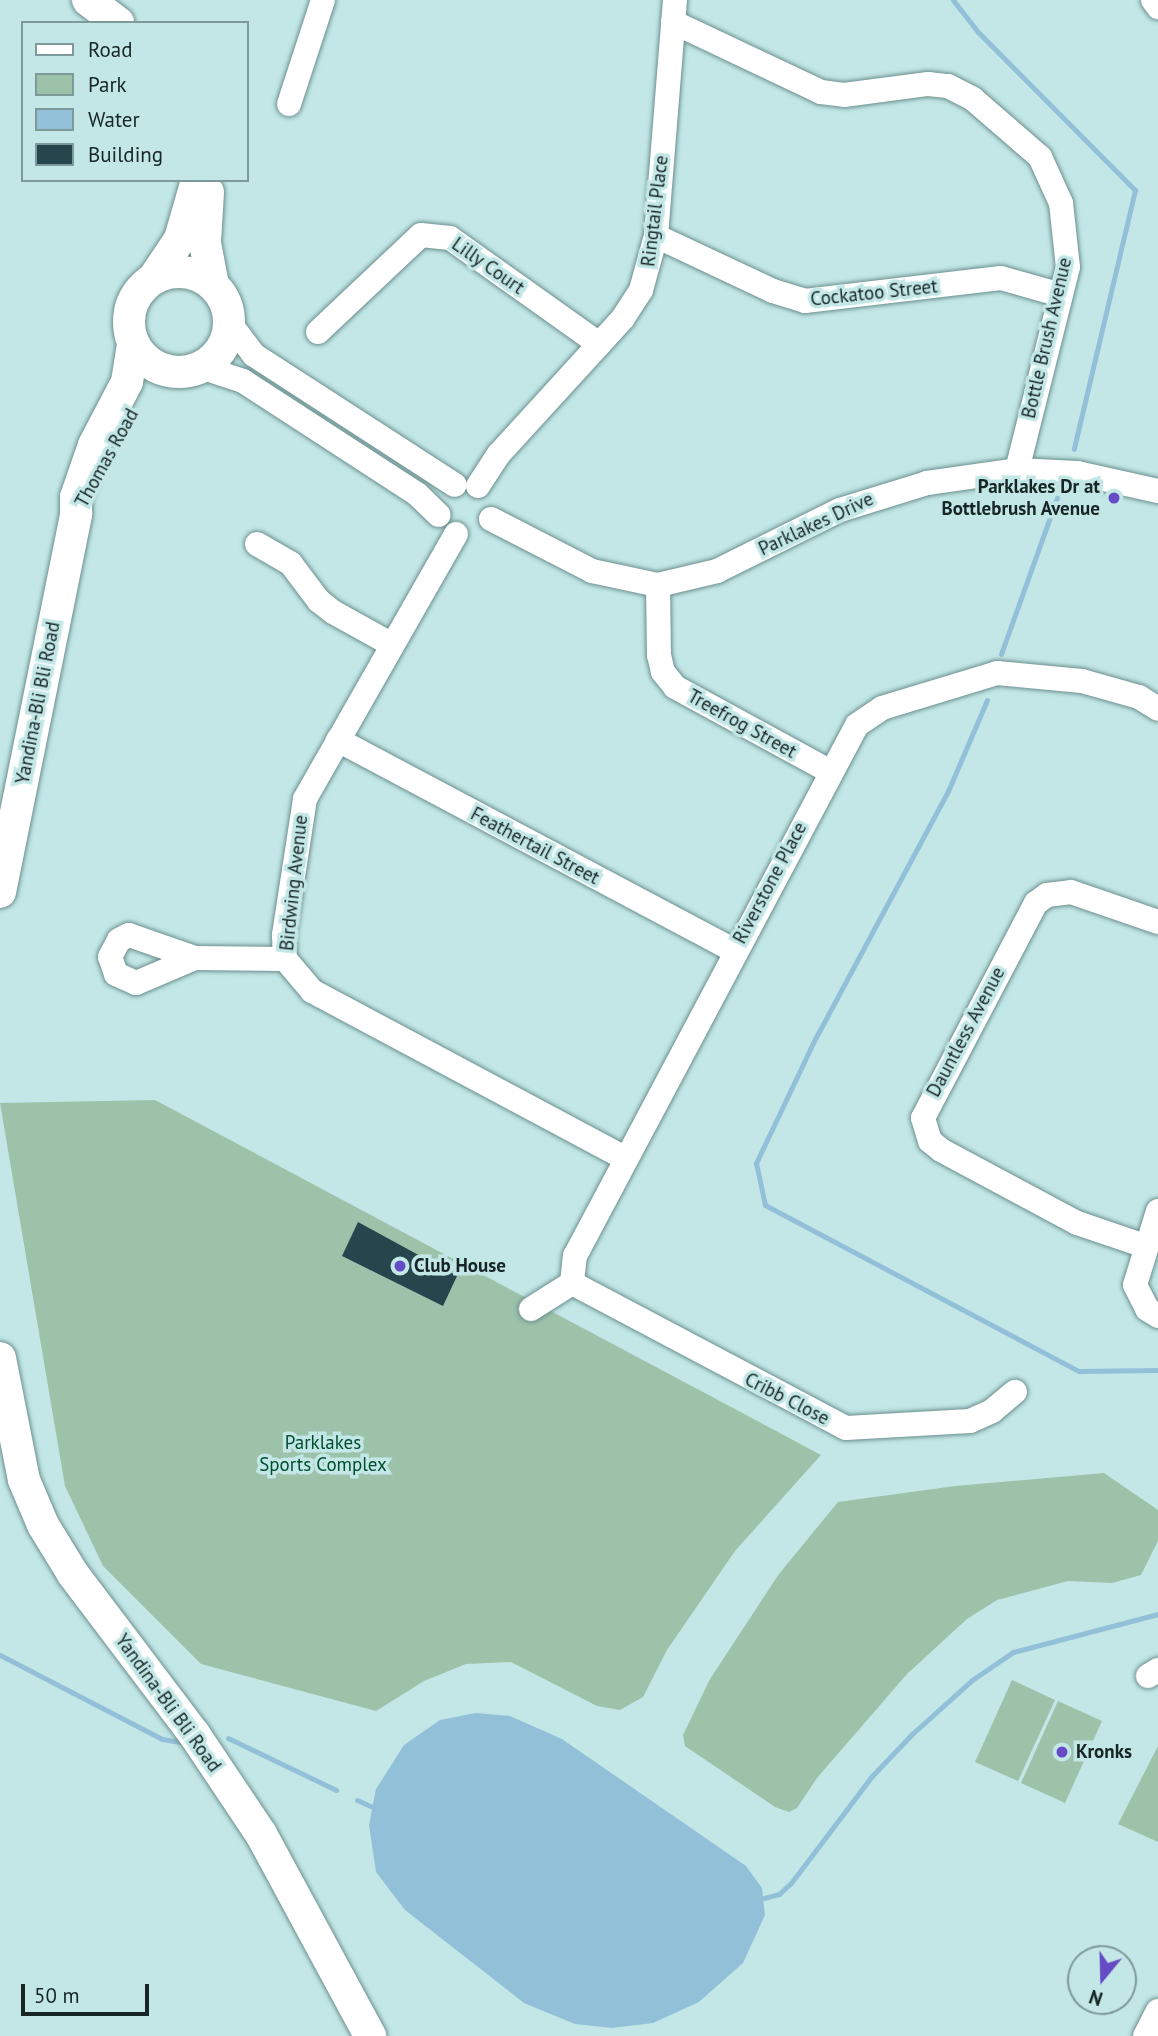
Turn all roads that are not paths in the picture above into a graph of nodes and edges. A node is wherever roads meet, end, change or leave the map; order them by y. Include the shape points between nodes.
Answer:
1 (88, 0) edge
2 (323, 0) edge
3 (1153, 0) edge
4 (1158, 7) edge
5 (674, 11) edge
6 (115, 21) edge
7 (289, 104) dead end
8 (196, 182) edge
9 (206, 182) edge
10 (656, 236) junction
11 (154, 278) junction
12 (213, 285) junction
13 (1061, 295) junction
14 (229, 322) junction
15 (318, 332) dead end
16 (134, 344) junction
17 (599, 344) junction
18 (193, 369) junction
19 (1017, 470) junction
20 (466, 486) junction
21 (1158, 491) edge
22 (76, 514) junction
23 (439, 514) junction
24 (491, 519) junction
25 (456, 534) junction
26 (257, 544) dead end
27 (658, 585) junction
28 (391, 644) junction
29 (1158, 709) edge
30 (338, 740) junction
31 (830, 771) junction
32 (0, 892) edge
33 (1158, 922) edge
34 (734, 951) junction
35 (195, 958) dead end
36 (285, 959) junction
37 (625, 1158) junction
38 (1158, 1210) edge
39 (1145, 1246) junction
40 (572, 1283) junction
41 (531, 1308) dead end
42 (1158, 1315) edge
43 (0, 1359) edge
44 (1014, 1392) dead end
45 (1158, 2011) edge
46 (370, 2036) edge
47 (1145, 2036) edge

1 - 6 main road
2 - 7 street
3 - 4 street
5 - 10 street, Ringtail Place
5 - 13 street, Bottle Brush Avenue via 821,92 844,95 939,83 973,99 1040,157 1056,185 1068,251
8 - 11 main road via 180,239
9 - 12 main road via 206,256
10 - 13 street, Cockatoo Street via 773,291 805,301 1001,278
10 - 17 street, Ringtail Place via 641,290
11 - 12 main road via 178,271
11 - 16 main road via 131,307
12 - 14 main road via 227,308
13 - 19 street, Bottle Brush Avenue
14 - 18 main road via 222,348
14 - 20 street via 254,355
15 - 17 street, Lilly Court via 422,235 450,238
16 - 18 main road via 155,366
16 - 22 main road, Thomas Road via 127,382 87,461
17 - 20 street, Ringtail Place
18 - 22 main road, Thomas Road via 148,390 138,401
18 - 23 street via 243,381 416,494
19 - 21 street, Parklakes Drive via 1077,472
19 - 27 street, Parklakes Drive via 880,494 717,571
20 - 23 street via 443,494
20 - 24 street via 489,499
22 - 32 main road, Yandina-Bli Bli Road
23 - 25 street
24 - 25 street via 477,533
24 - 27 street, Parklakes Drive via 592,571
25 - 28 street, Birdwing Avenue
26 - 28 street via 291,564 333,612
27 - 31 street, Treefrog Street via 659,655 663,672 674,687
28 - 30 street, Birdwing Avenue
29 - 31 street, Riverstone Place via 1139,697 1082,681 997,673 867,715 849,734
30 - 34 street, Feathertail Street
30 - 36 street, Birdwing Avenue via 301,809
31 - 34 street, Riverstone Place
33 - 39 street, Dauntless Avenue via 1071,892 1046,895 1036,903 923,1118 930,1141 941,1150 1077,1223
34 - 37 street, Riverstone Place
35 - 36 street
36 - 37 street, Birdwing Avenue via 312,991
37 - 40 street, Riverstone Place via 575,1256
38 - 39 street
39 - 42 street via 1135,1285 1147,1309
40 - 41 street
40 - 44 street, Cribb Close via 846,1428 970,1421 992,1411
43 - 46 main road, Yandina-Bli Bli Road via 24,1480 43,1525 73,1574 194,1734 261,1834
45 - 47 street

